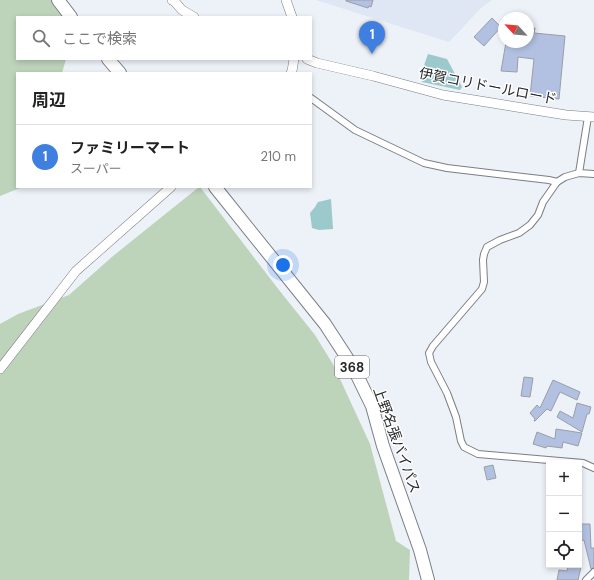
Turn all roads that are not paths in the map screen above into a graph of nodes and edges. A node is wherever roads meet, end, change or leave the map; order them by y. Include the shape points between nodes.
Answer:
1 (58, 0) edge
2 (172, 0) edge
3 (286, 0) edge
4 (70, 16) edge
5 (192, 16) edge
6 (292, 16) edge
7 (109, 60) edge
8 (294, 60) edge
9 (310, 60) edge
10 (119, 72) edge
11 (292, 72) edge
12 (312, 99) edge
13 (591, 117) edge
14 (579, 172) junction
15 (594, 174) edge
16 (557, 182) junction
17 (170, 188) edge
18 (216, 188) edge
19 (0, 369) edge
20 (594, 468) edge
21 (594, 572) edge
22 (428, 580) edge
23 (586, 580) edge

1 - 4 highway
2 - 5 street
3 - 6 street
7 - 10 highway
8 - 11 street
9 - 13 street, 伊賀コリドールロード via 443,95
12 - 16 street via 355,130 424,163
13 - 14 street
14 - 15 street
14 - 16 street
16 - 20 street via 530,225 519,233 487,247 482,260 482,289 429,353 456,417 464,447 478,454 583,463
17 - 19 street via 76,271
18 - 22 highway, 上野名張バイパス / 368 via 325,324 352,367 372,406
21 - 23 street

